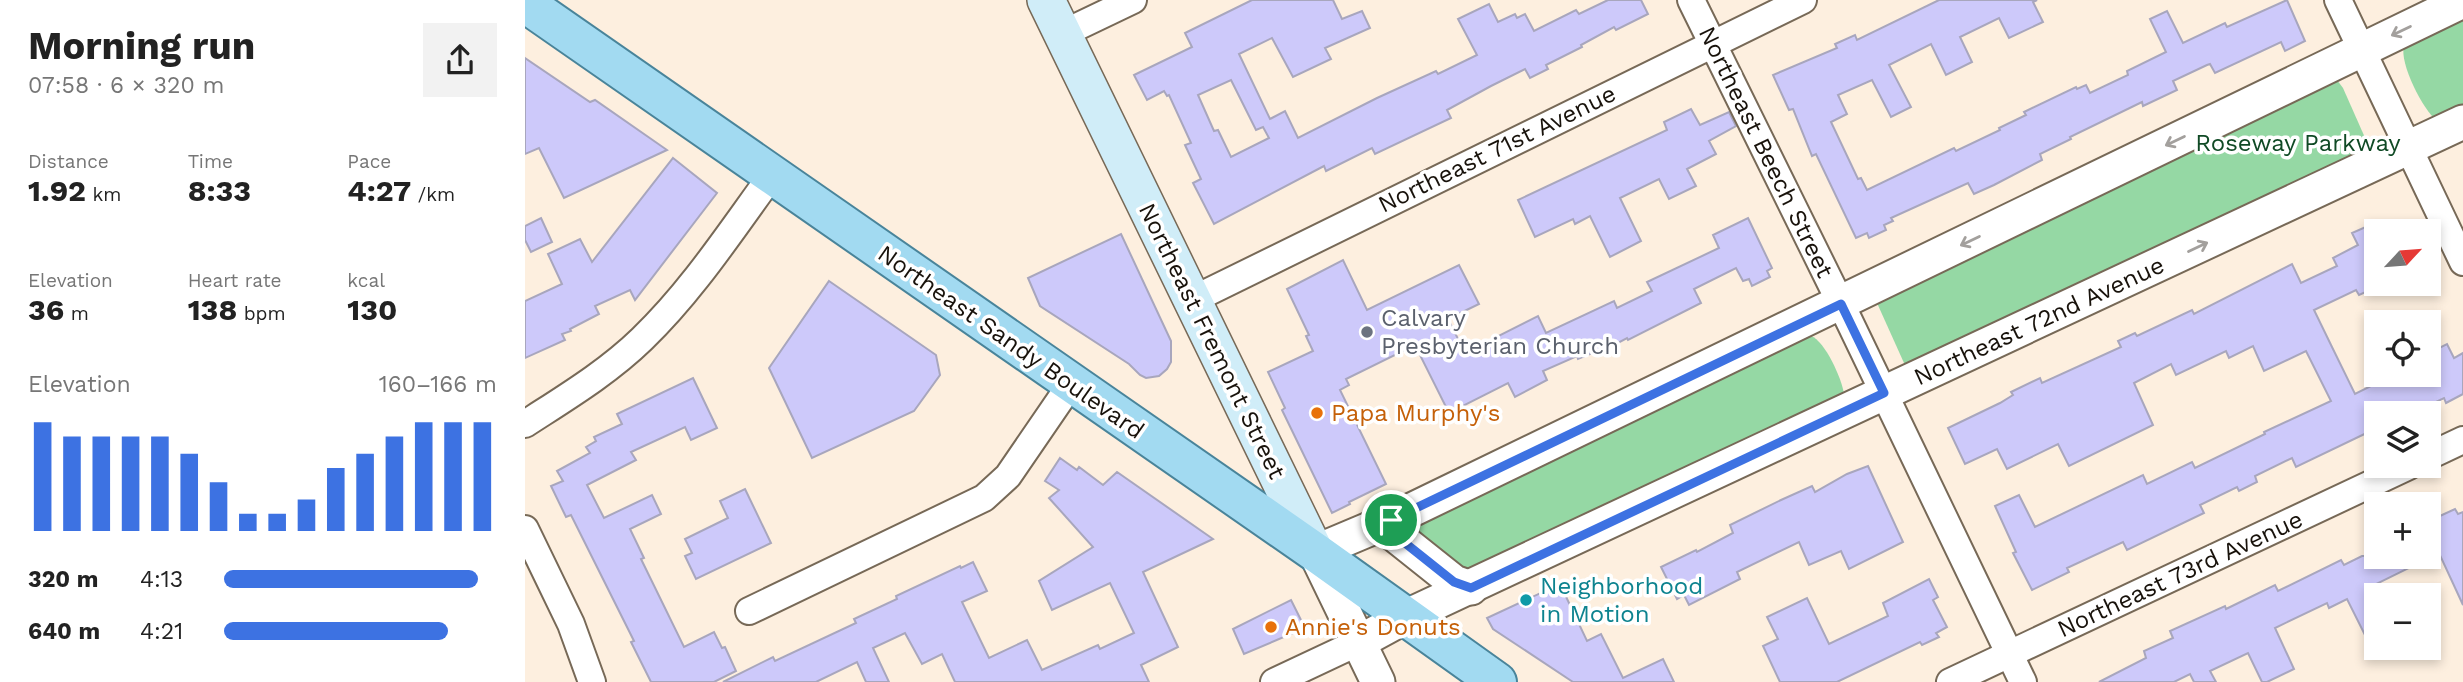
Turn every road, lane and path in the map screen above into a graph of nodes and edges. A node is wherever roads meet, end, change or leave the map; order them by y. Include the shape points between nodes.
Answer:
1 (1045, 0) edge
2 (1133, 0) edge
3 (1691, 0) edge
4 (1803, 0) edge
5 (2338, 0) edge
6 (2463, 1) edge
7 (525, 3) edge
8 (1062, 34) junction
9 (1713, 44) junction
10 (2363, 50) junction
11 (2463, 122) edge
12 (2409, 148) junction
13 (772, 175) junction
14 (2463, 262) edge
15 (1192, 300) junction
16 (1841, 304) junction
17 (1071, 384) junction
18 (1884, 393) junction
19 (525, 424) edge
20 (2463, 440) edge
21 (2441, 450) edge
22 (2383, 478) edge
23 (1391, 520) junction
24 (525, 529) edge
25 (1315, 552) junction
26 (1471, 588) junction
27 (749, 611) dead end
28 (1405, 617) junction
29 (1359, 642) junction
30 (2009, 654) junction
31 (584, 679) edge
32 (1274, 682) edge
33 (1378, 682) edge
34 (1497, 682) edge
35 (1950, 682) edge
36 (2022, 682) edge

1 - 8 main road, Northeast Fremont Street
2 - 8 street
3 - 9 street, Northeast Beech Street
4 - 9 street, Northeast 71st Avenue
5 - 10 street
6 -> 10 street
7 - 13 main road, Northeast Sandy Boulevard
8 - 15 main road, Northeast Fremont Street
9 - 15 street, Northeast 71st Avenue
9 - 16 street, Northeast Beech Street
10 - 12 street
10 -> 16 street
11 - 12 street, Northeast 72nd Avenue
12 - 14 street
18 -> 12 street, Northeast 72nd Avenue
13 - 17 main road, Northeast Sandy Boulevard
13 - 19 street via 690,286 642,340
15 - 25 main road, Northeast Fremont Street
16 - 18 street, Northeast Beech Street
16 - 23 street
17 - 25 main road, Northeast Sandy Boulevard
17 - 27 street via 1008,476 984,498
18 - 26 street, Northeast 72nd Avenue
18 - 30 street, Northeast Beech Street
20 - 21 street
22 - 30 street, Northeast 73rd Avenue
23 - 25 street
23 - 26 street via 1395,535 1454,582
24 - 31 street via 571,624
25 - 28 main road, Northeast Sandy Boulevard
25 - 29 street, Northeast Fremont Street
26 - 28 street, Northeast 72nd Avenue
28 - 29 street, Northeast 72nd Avenue
28 - 34 main road, Northeast Sandy Boulevard
29 - 32 street, Northeast 72nd Avenue
29 - 33 street, Northeast Fremont Street
30 - 35 street, Northeast 73rd Avenue
30 - 36 street, Northeast Beech Street

